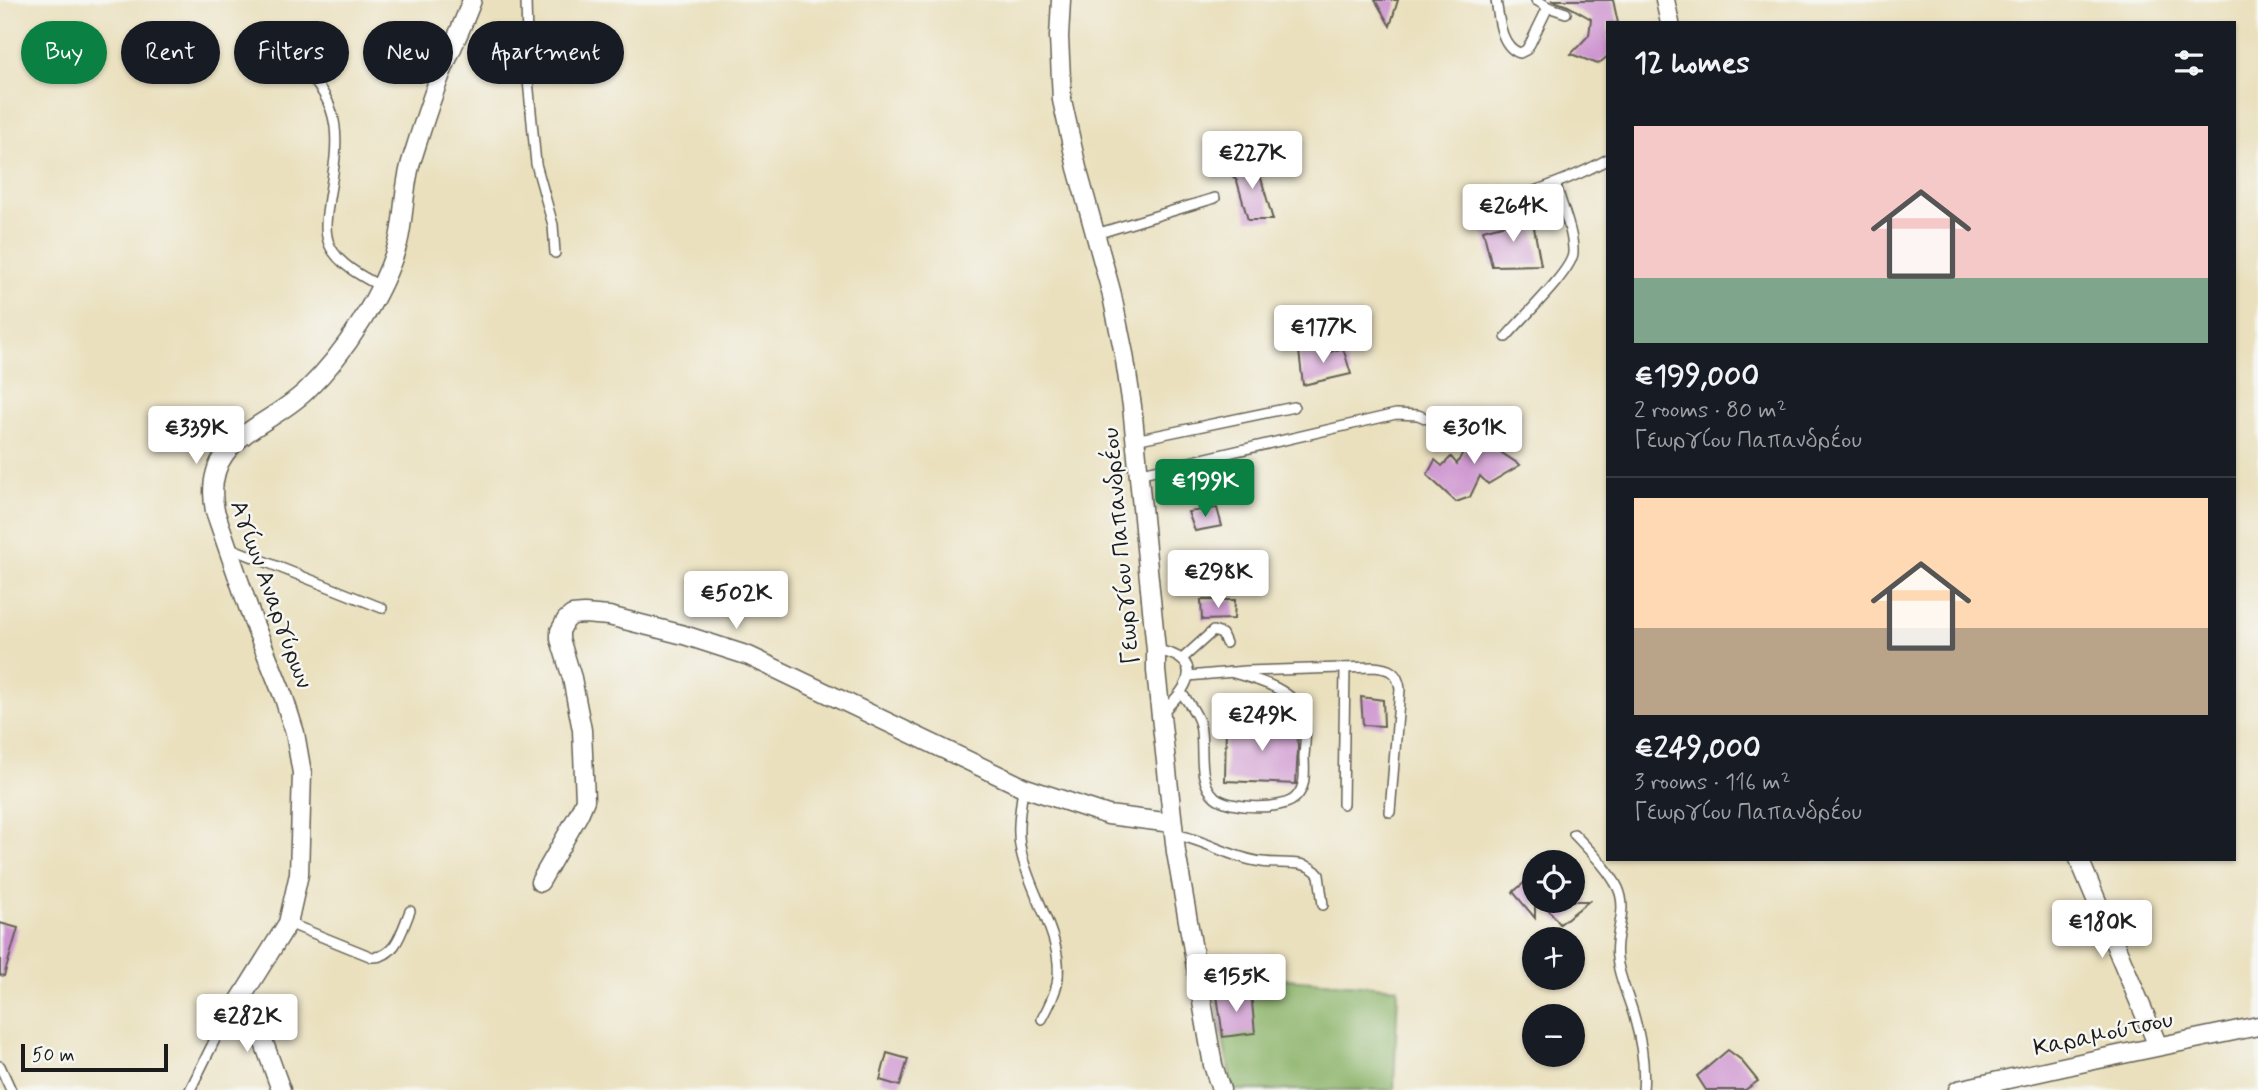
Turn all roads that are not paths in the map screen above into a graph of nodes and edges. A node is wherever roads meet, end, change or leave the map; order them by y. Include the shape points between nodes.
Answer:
1 (472, 0) edge
2 (526, 0) edge
3 (1061, 0) edge
4 (1496, 0) edge
5 (1536, 0) edge
6 (1665, 0) edge
7 (1548, 7) junction
8 (1566, 13) dead end
9 (1670, 21) edge
10 (318, 84) edge
11 (1606, 160) edge
12 (1556, 185) junction
13 (1216, 198) dead end
14 (1514, 198) dead end
15 (1096, 233) junction
16 (555, 253) dead end
17 (380, 286) junction
18 (1506, 337) dead end
19 (1294, 407) dead end
20 (1430, 420) dead end
21 (1135, 440) junction
22 (1138, 474) junction
23 (226, 546) junction
24 (382, 608) dead end
25 (1226, 643) dead end
26 (1156, 650) junction
27 (1182, 659) junction
28 (1345, 668) junction
29 (1230, 672) junction
30 (1188, 676) junction
31 (1181, 692) junction
32 (1161, 713) junction
33 (1023, 787) junction
34 (1343, 804) dead end
35 (1390, 812) dead end
36 (1173, 828) junction
37 (1574, 834) dead end
38 (2080, 861) edge
39 (540, 882) dead end
40 (1323, 905) dead end
41 (410, 911) dead end
42 (288, 923) junction
43 (238, 1003) junction
44 (1042, 1019) dead end
45 (2258, 1026) edge
46 (2158, 1046) junction
47 (0, 1066) edge
48 (10, 1090) edge
49 (190, 1090) edge
50 (281, 1090) edge
51 (1221, 1090) edge
52 (1643, 1090) edge
53 (1958, 1090) edge

1 - 17 street, Αγίων Αναργύρων via 411,161 398,241
2 - 16 lane via 536,164 553,225
3 - 15 street, Γεωργίου Παπανδρέου via 1062,100
4 - 7 lane via 1507,44 1520,53 1530,44
5 - 7 lane
6 - 9 street
7 - 8 lane
10 - 17 lane via 330,107 336,138 326,222 330,247
11 - 12 lane
12 - 14 lane
12 - 18 lane via 1572,258
13 - 15 lane
15 - 21 street, Γεωργίου Παπανδρέου via 1124,354
17 - 23 street, Αγίων Αναργύρων via 360,323 320,376 292,403 243,434 222,456 212,495
19 - 21 lane
20 - 22 lane via 1396,414
21 - 22 street, Γεωργίου Παπανδρέου
22 - 26 street, Γεωργίου Παπανδρέου
23 - 24 lane
23 - 42 street, Αγίων Αναργύρων via 284,698 300,754 299,874
25 - 27 lane via 1222,634 1213,631
26 - 27 lane
26 - 32 street, Γεωργίου Παπανδρέου
27 - 30 lane
28 - 29 lane
28 - 34 lane
28 - 35 lane via 1384,667 1399,679
29 - 30 lane
29 - 31 lane via 1287,695 1302,712 1304,782 1296,797 1282,805 1235,806 1216,798 1204,778 1197,717
30 - 31 lane
31 - 32 lane
32 - 36 street, Γεωργίου Παπανδρέου
33 - 36 street via 1108,815
33 - 39 street via 749,656 609,616 572,615 562,626 560,639 582,730 585,800
33 - 44 lane via 1021,851 1050,930 1058,967 1053,997
36 - 40 lane via 1252,861 1307,866 1319,876
36 - 51 street, Γεωργίου Παπανδρέου
37 - 52 lane via 1605,869 1622,899 1617,958 1636,1021
38 - 46 street
41 - 42 lane via 393,948 381,957
42 - 43 street, Αγίων Αναργύρων
43 - 49 lane, Αγίων Αναργύρων
43 - 50 street via 264,1043
45 - 46 street, Καραμούτσου
46 - 53 street, Καραμούτσου
47 - 48 lane

